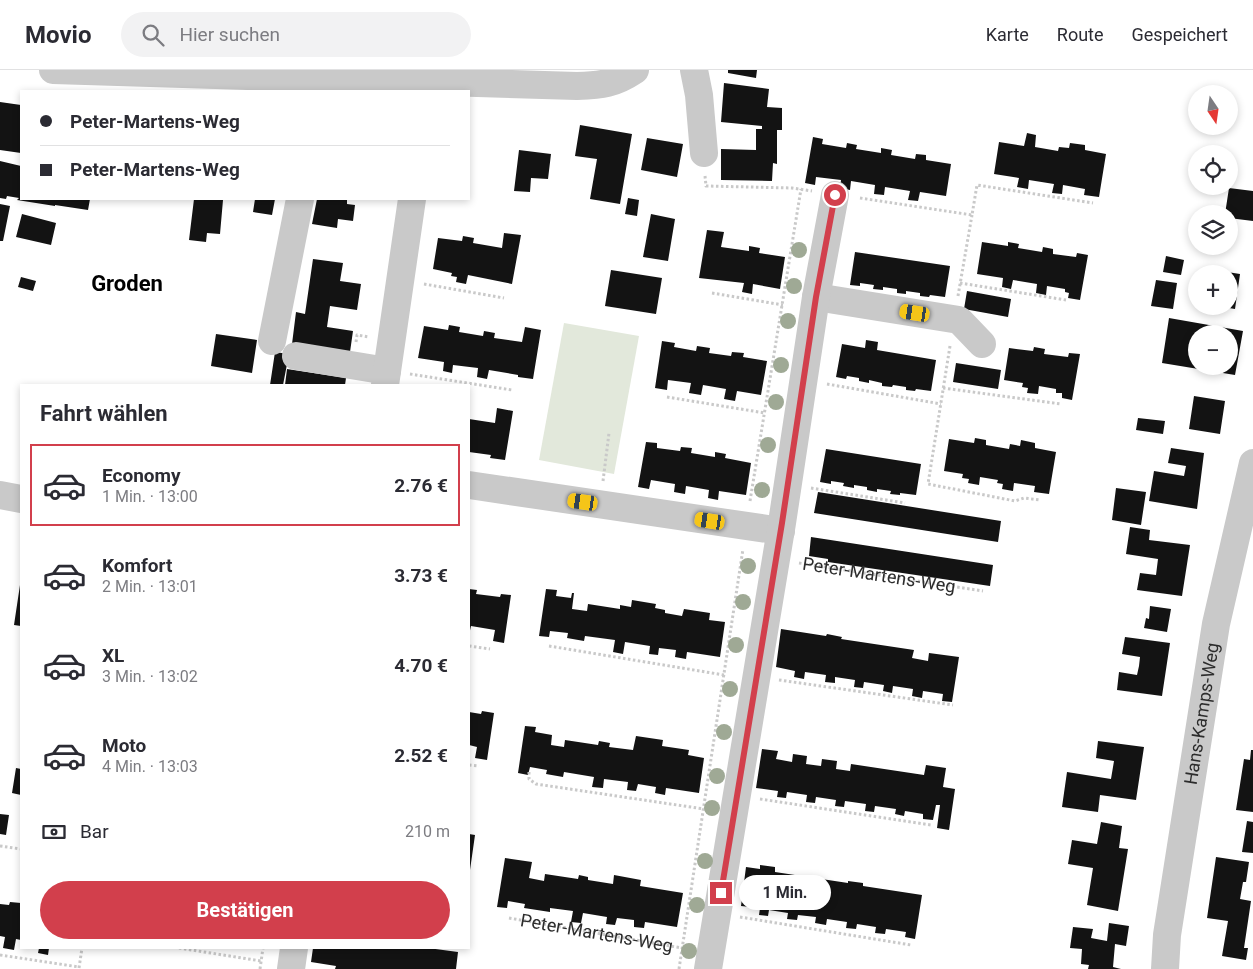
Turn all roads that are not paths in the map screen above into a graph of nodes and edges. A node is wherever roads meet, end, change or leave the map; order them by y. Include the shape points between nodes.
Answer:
1 (53, 70) edge
2 (635, 70) edge
3 (694, 70) edge
4 (431, 81) edge
5 (323, 85) edge
6 (704, 153) road end
7 (835, 195) road end
8 (300, 200) edge
9 (412, 200) edge
10 (816, 297) junction
11 (272, 341) dead end
12 (982, 344) dead end
13 (296, 356) dead end
14 (386, 378) edge
15 (1253, 463) edge
16 (470, 485) edge
17 (0, 496) edge
18 (20, 499) edge
19 (781, 531) junction
20 (294, 949) edge
21 (291, 969) edge
22 (708, 969) edge
23 (1165, 969) edge

1 - 5 street
2 - 4 street via 621,79 601,85
3 - 6 street
4 - 5 street
7 - 10 street
8 - 11 street
9 - 14 street
10 - 12 street via 959,320
10 - 19 street
13 - 14 street
15 - 23 street, Hans-Kamps-Weg via 1216,624 1167,935
16 - 19 street
17 - 18 street
19 - 22 street
20 - 21 street

